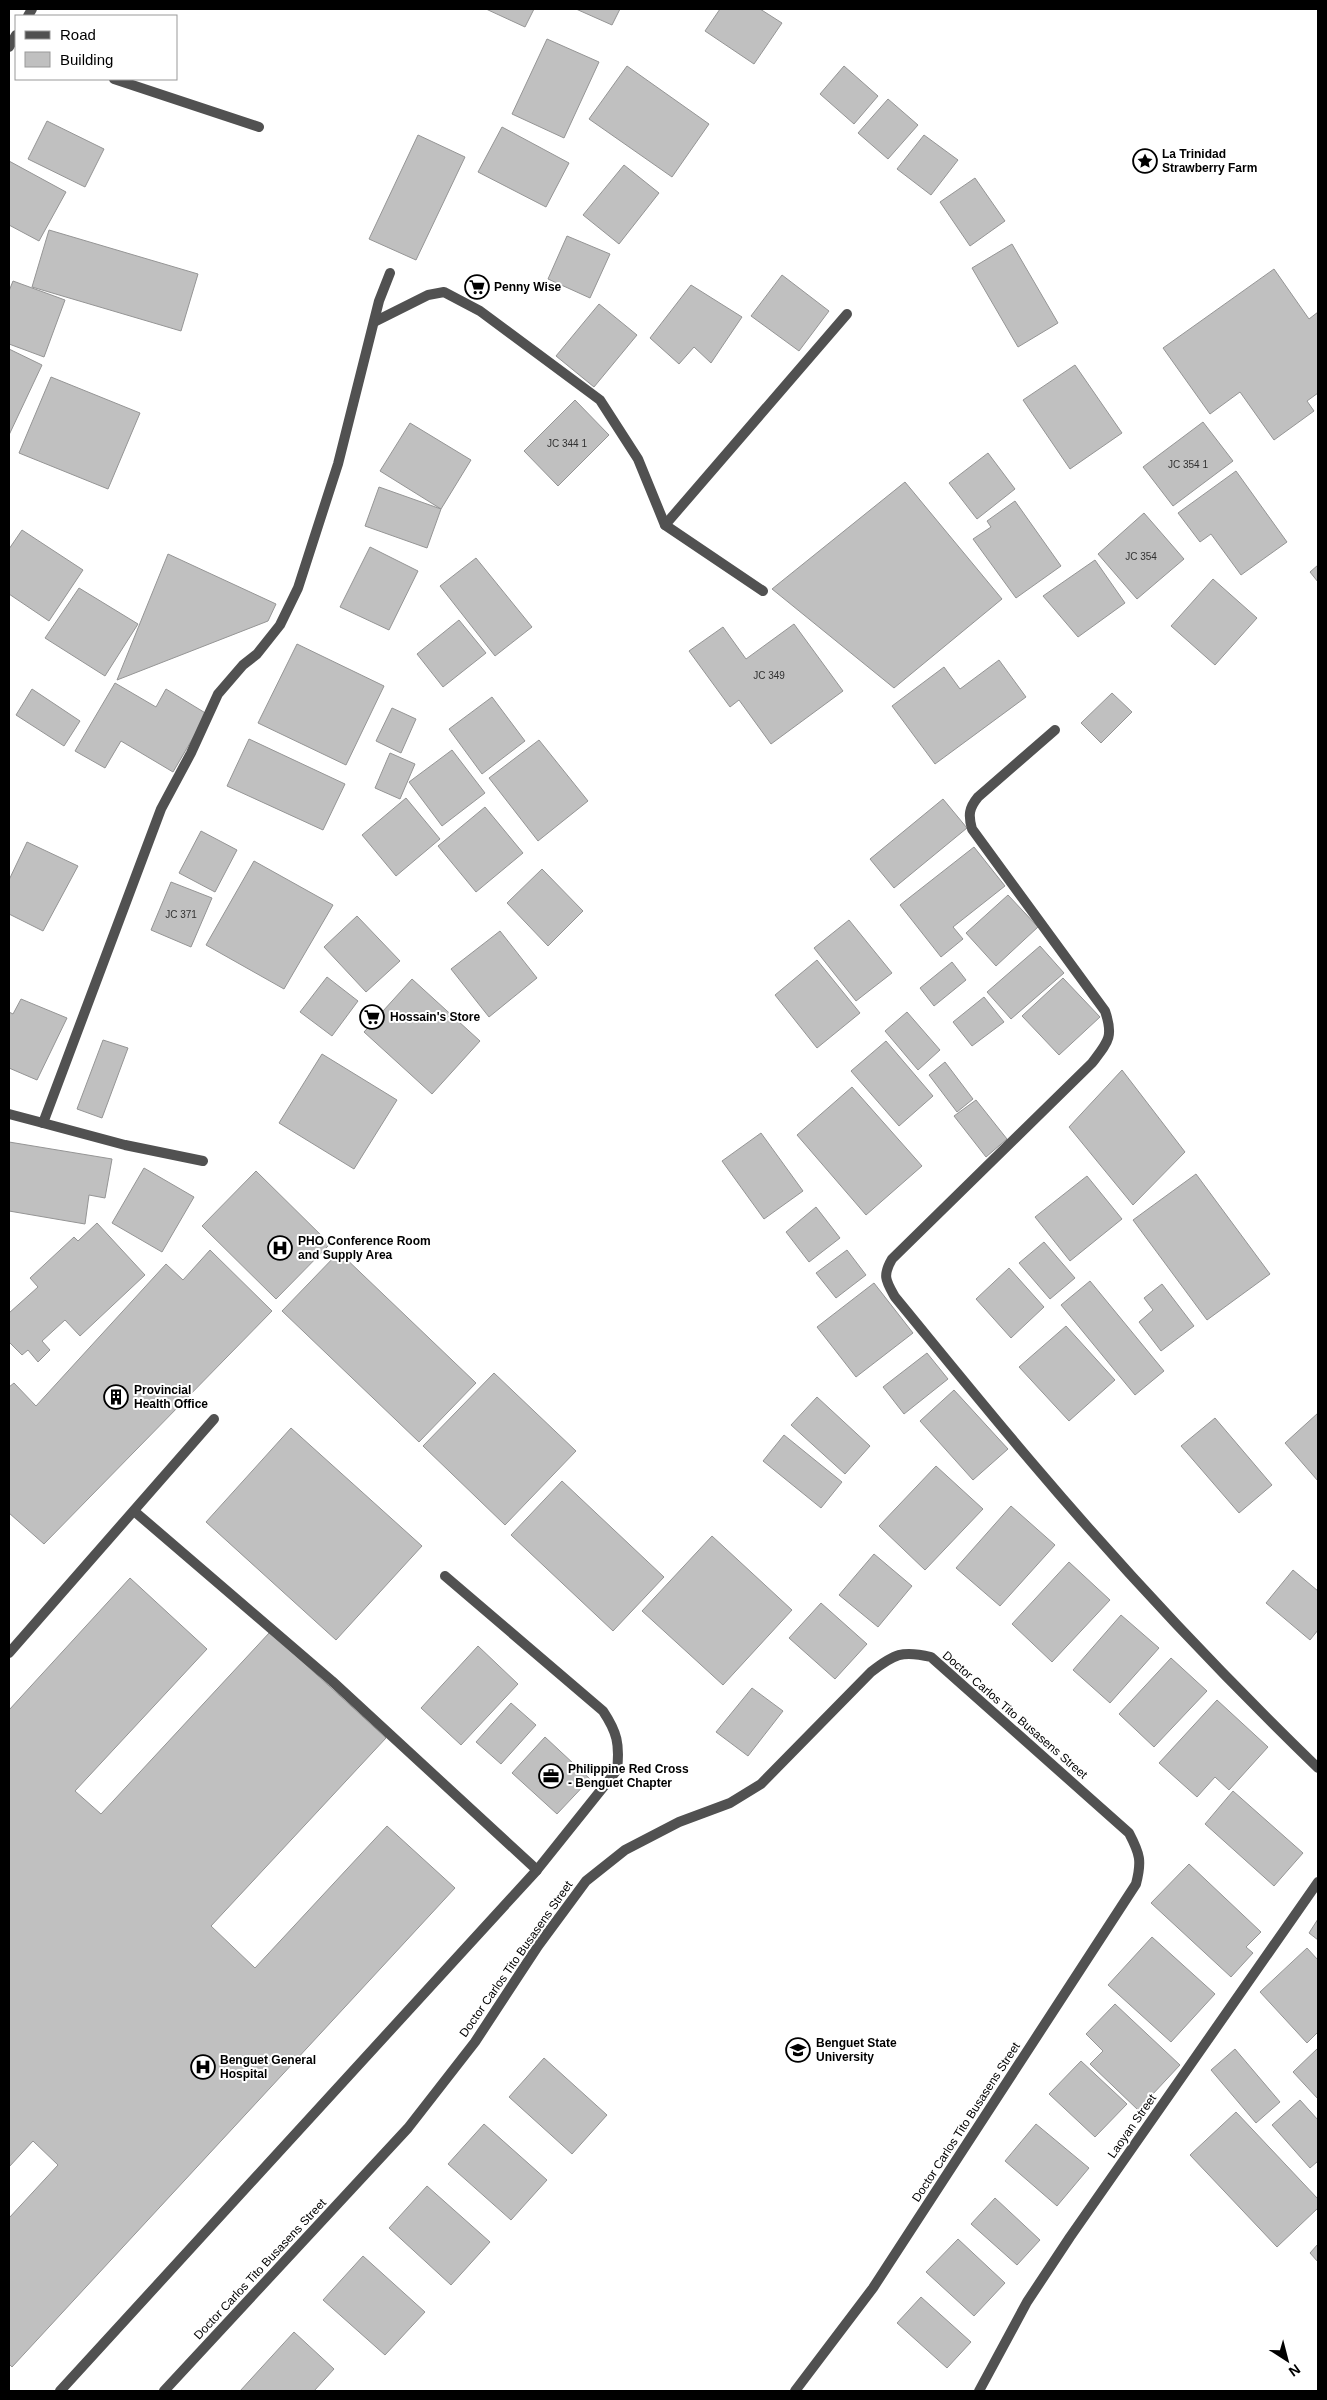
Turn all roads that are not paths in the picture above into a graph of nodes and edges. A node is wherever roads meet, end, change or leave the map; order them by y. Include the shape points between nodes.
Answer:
1 (117, 80) edge
2 (259, 127) dead end
3 (390, 273) dead end
4 (847, 314) dead end
5 (374, 322) junction
6 (665, 525) junction
7 (763, 590) dead end
8 (1055, 730) dead end
9 (9, 1114) edge
10 (43, 1122) junction
11 (203, 1161) dead end
12 (214, 1419) dead end
13 (134, 1512) junction
14 (445, 1576) dead end
15 (9, 1653) edge
16 (1318, 1768) edge
17 (536, 1870) junction
18 (1318, 1882) edge
19 (60, 2391) edge
20 (164, 2391) edge
21 (795, 2391) edge
22 (979, 2391) edge

1 - 2 street
3 - 5 street
4 - 6 street
5 - 6 street via 428,295 444,292 480,310 600,400 638,459
5 - 10 street via 338,464 298,588 280,625 218,694 161,809
6 - 7 street
8 - 16 street via 978,797 968,816 972,829 1104,1011 1111,1028 1108,1042 1092,1063 892,1259 885,1270 886,1282 1035,1466 1165,1612
9 - 10 street
10 - 11 street via 125,1145
12 - 13 street
13 - 15 street
13 - 17 street via 332,1681
14 - 17 street via 604,1710 616,1729 620,1752 617,1770
17 - 19 street
18 - 22 street, Laoyan Street via 1070,2237 1027,2302
20 - 21 street, Doctor Carlos Tito Busasens Street via 408,2128 475,2042 538,1946 586,1881 625,1850 679,1822 730,1803 761,1784 871,1672 889,1657 908,1652 930,1657 1130,1832 1139,1851 1140,1866 1136,1884 873,2288

